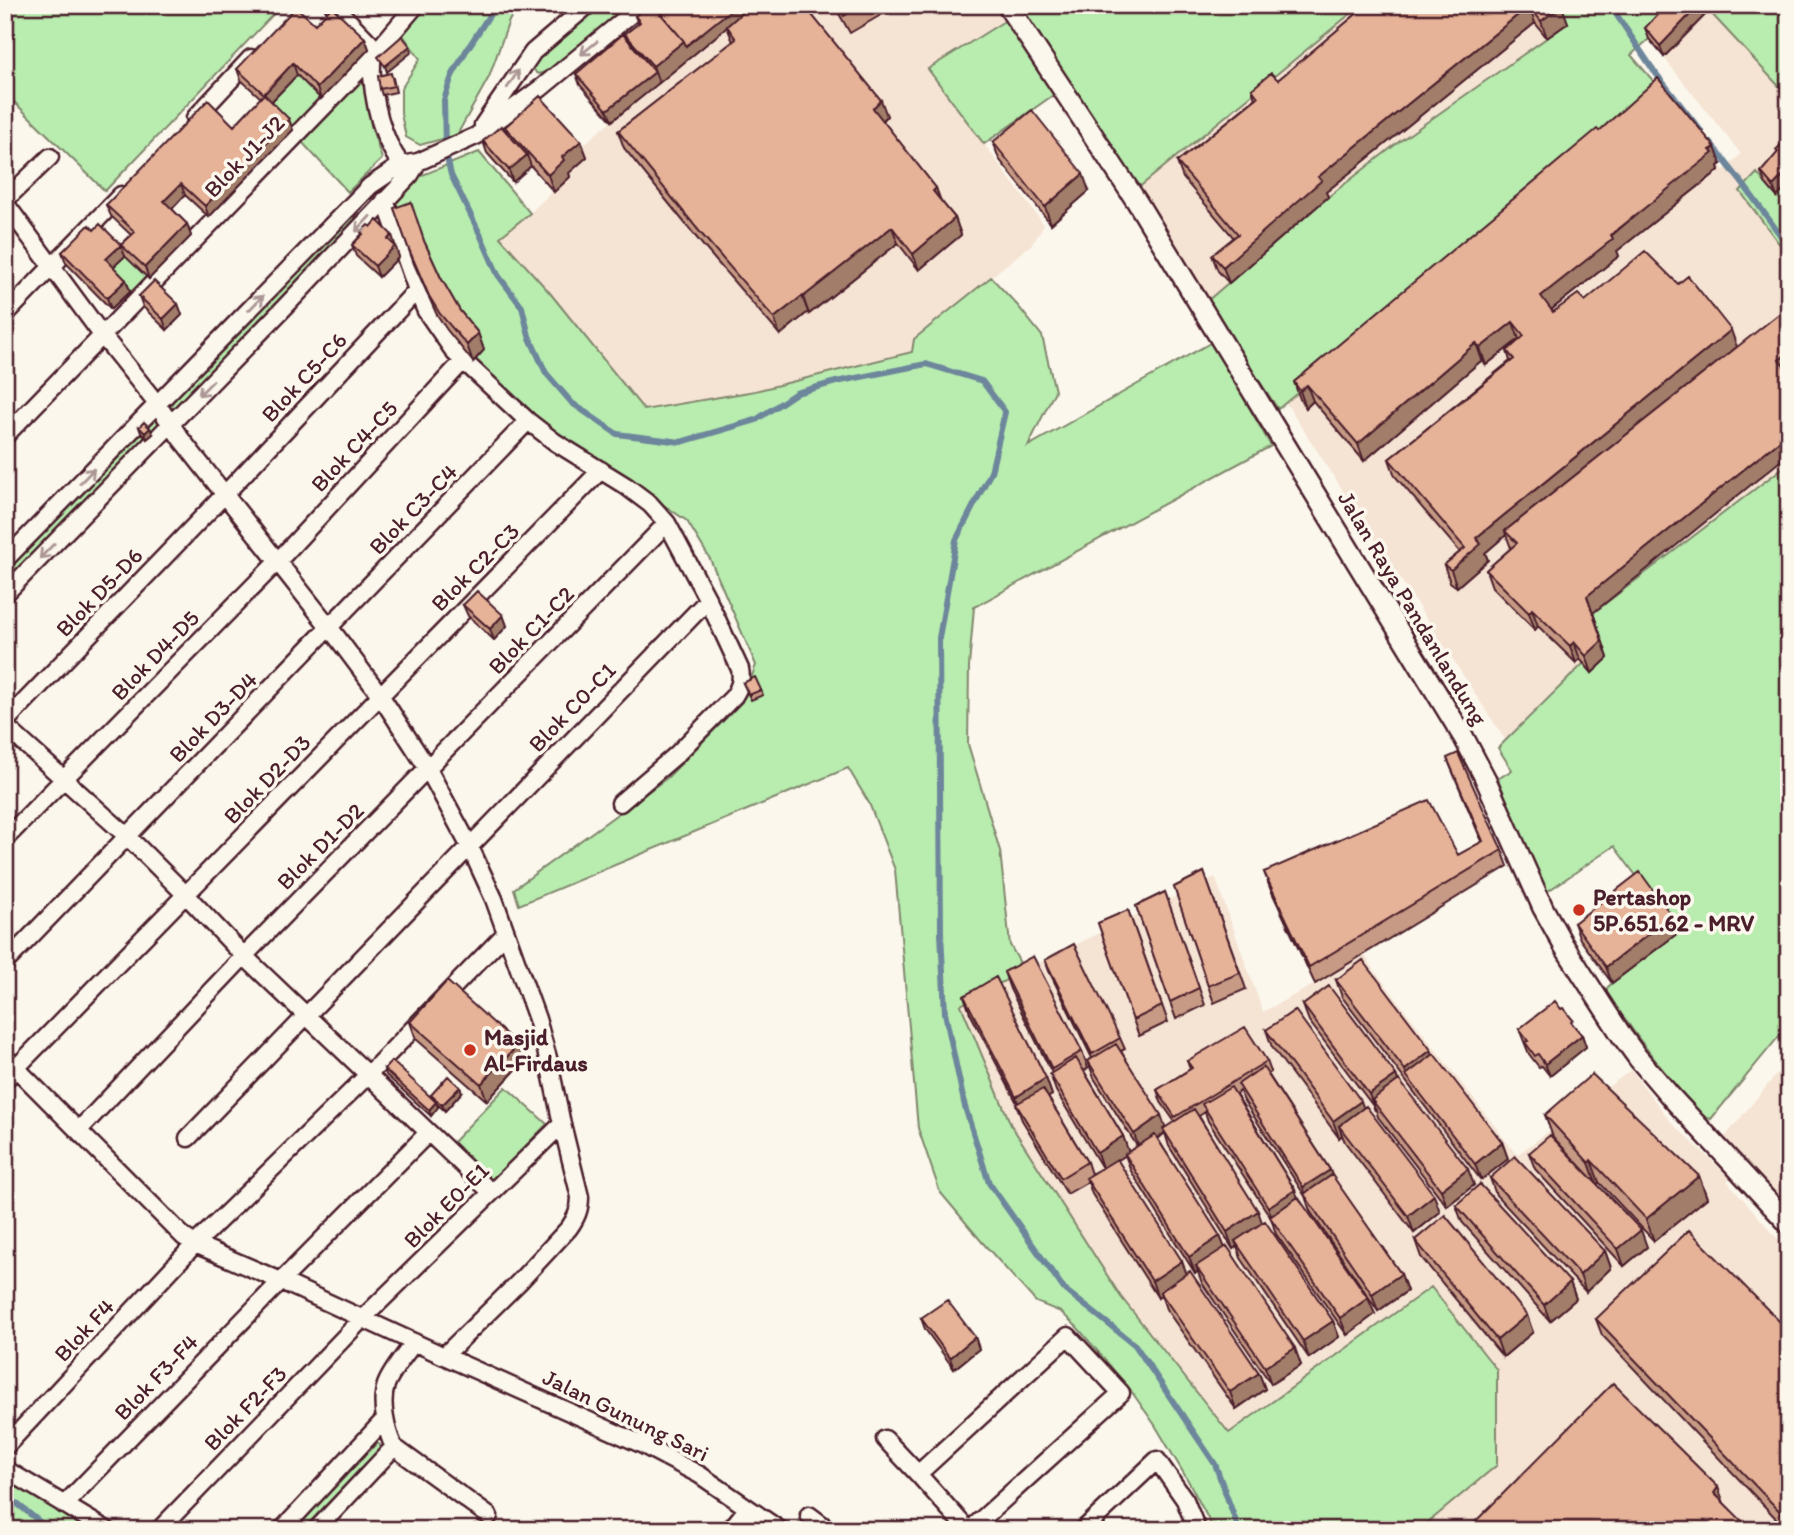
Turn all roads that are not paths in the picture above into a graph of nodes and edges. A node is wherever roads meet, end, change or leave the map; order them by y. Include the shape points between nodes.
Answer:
1 (333, 5) edge
2 (416, 5) edge
3 (588, 5) edge
4 (642, 5) edge
5 (1007, 5) edge
6 (263, 46) edge
7 (371, 58) junction
8 (186, 127) edge
9 (477, 136) junction
10 (50, 157) dead end
11 (413, 165) junction
12 (129, 187) edge
13 (385, 200) junction
14 (5, 201) edge
15 (52, 268) junction
16 (417, 290) junction
17 (5, 315) edge
18 (102, 335) junction
19 (463, 361) junction
20 (158, 404) junction
21 (528, 421) junction
22 (170, 424) junction
23 (5, 436) edge
24 (601, 470) junction
25 (225, 494) junction
26 (667, 523) junction
27 (5, 560) edge
28 (278, 561) junction
29 (5, 594) edge
30 (708, 600) junction
31 (330, 628) junction
32 (380, 695) junction
33 (5, 724) edge
34 (428, 769) junction
35 (64, 779) junction
36 (621, 803) dead end
37 (128, 837) junction
38 (5, 839) edge
39 (470, 847) junction
40 (186, 895) junction
41 (506, 933) junction
42 (244, 956) junction
43 (5, 963) edge
44 (306, 1015) junction
45 (9, 1068) edge
46 (368, 1075) junction
47 (562, 1124) junction
48 (79, 1129) junction
49 (428, 1133) junction
50 (188, 1138) dead end
51 (491, 1192) junction
52 (1789, 1224) edge
53 (195, 1244) junction
54 (281, 1281) junction
55 (363, 1318) junction
56 (414, 1342) junction
57 (444, 1356) junction
58 (385, 1419) junction
59 (885, 1439) dead end
60 (5, 1447) edge
61 (394, 1447) junction
62 (5, 1469) edge
63 (918, 1474) junction
64 (64, 1505) junction
65 (748, 1508) junction
66 (809, 1515) dead end
67 (489, 1516) dead end
68 (107, 1530) edge
69 (159, 1530) edge
70 (282, 1530) edge
71 (316, 1530) edge
72 (730, 1530) edge
73 (780, 1530) edge
74 (829, 1530) edge
75 (969, 1530) edge
76 (1083, 1530) edge
77 (1197, 1530) edge

1 - 7 street via 370,43
2 - 7 street, Blok J1-J2
9 -> 3 street via 533,52
4 -> 9 street
5 - 52 street, Jalan Raya Pandanlandung via 1137,202 1437,693 1484,776 1543,908 1611,1020 1672,1098
6 - 8 street
7 - 11 street via 376,104 388,145
7 - 18 street, Blok J1-J2
9 - 11 street
10 - 14 street
11 - 13 street
20 -> 11 street via 357,198 370,186
12 - 15 street
13 - 16 street
13 -> 22 street
14 - 15 street
15 - 17 street
15 - 18 street
16 - 19 street via 432,320
16 - 25 street, Blok C5-C6
18 - 20 street
18 - 23 street, Blok J1-J2
19 - 21 street
19 - 28 street, Blok C4-C5
20 - 22 street
27 -> 20 street
21 - 24 street
21 - 31 street, Blok C3-C4
22 - 25 street
22 -> 29 street
24 - 26 street via 650,504
24 - 32 street, Blok C2-C3
25 - 28 street
25 - 33 street, Blok D5-D6
26 - 30 street
26 - 34 street, Blok C1-C2
28 - 31 street
28 - 35 street, Blok D4-D5
30 - 36 street via 740,669 738,690 676,755
30 - 39 street, Blok C0-C1
31 - 32 street
31 - 37 street, Blok D3-D4
32 - 34 street
32 - 40 street, Blok D2-D3
33 - 35 street
34 - 39 street
34 - 42 street, Blok D1-D2
35 - 37 street
35 - 38 street, Blok D4-D5
37 - 40 street
37 - 43 street, Blok D3-D4
39 - 41 street
39 - 44 street, Blok C0-C1
40 - 42 street
40 - 45 street, Blok D2-D3
41 - 46 street, Blok F4
41 - 47 street via 537,1020
42 - 44 street
42 - 48 street, Blok D1-D2
44 - 46 street
44 - 50 street, Blok C0-C1
45 - 48 street, Jalan Gunung Sari
46 - 49 street
46 - 53 street, Blok F4
47 - 51 street, Blok E0-E1
47 - 57 street via 580,1198 575,1219
48 - 53 street, Jalan Gunung Sari
49 - 51 street
49 - 54 street, Blok F3-F4
51 - 55 street, Blok E0-E1
53 - 54 street, Jalan Gunung Sari
53 - 60 street, Blok F4
54 - 55 street, Jalan Gunung Sari
54 - 64 street, Blok F3-F4
55 - 56 street, Jalan Gunung Sari
55 - 69 street, Blok F2-F3
56 - 57 street, Jalan Gunung Sari
56 - 58 street via 386,1384
57 - 65 street, Jalan Gunung Sari via 641,1444 700,1475
58 - 61 street
58 - 70 street
59 - 63 street
61 - 67 street
61 - 71 street
62 - 64 street
63 - 75 street
63 - 75 street via 1068,1336 1103,1374 1121,1394
64 - 68 street
65 - 72 street
65 - 73 street, Jalan Gunung Sari
66 - 74 street
76 - 77 street via 1157,1460 1185,1500

